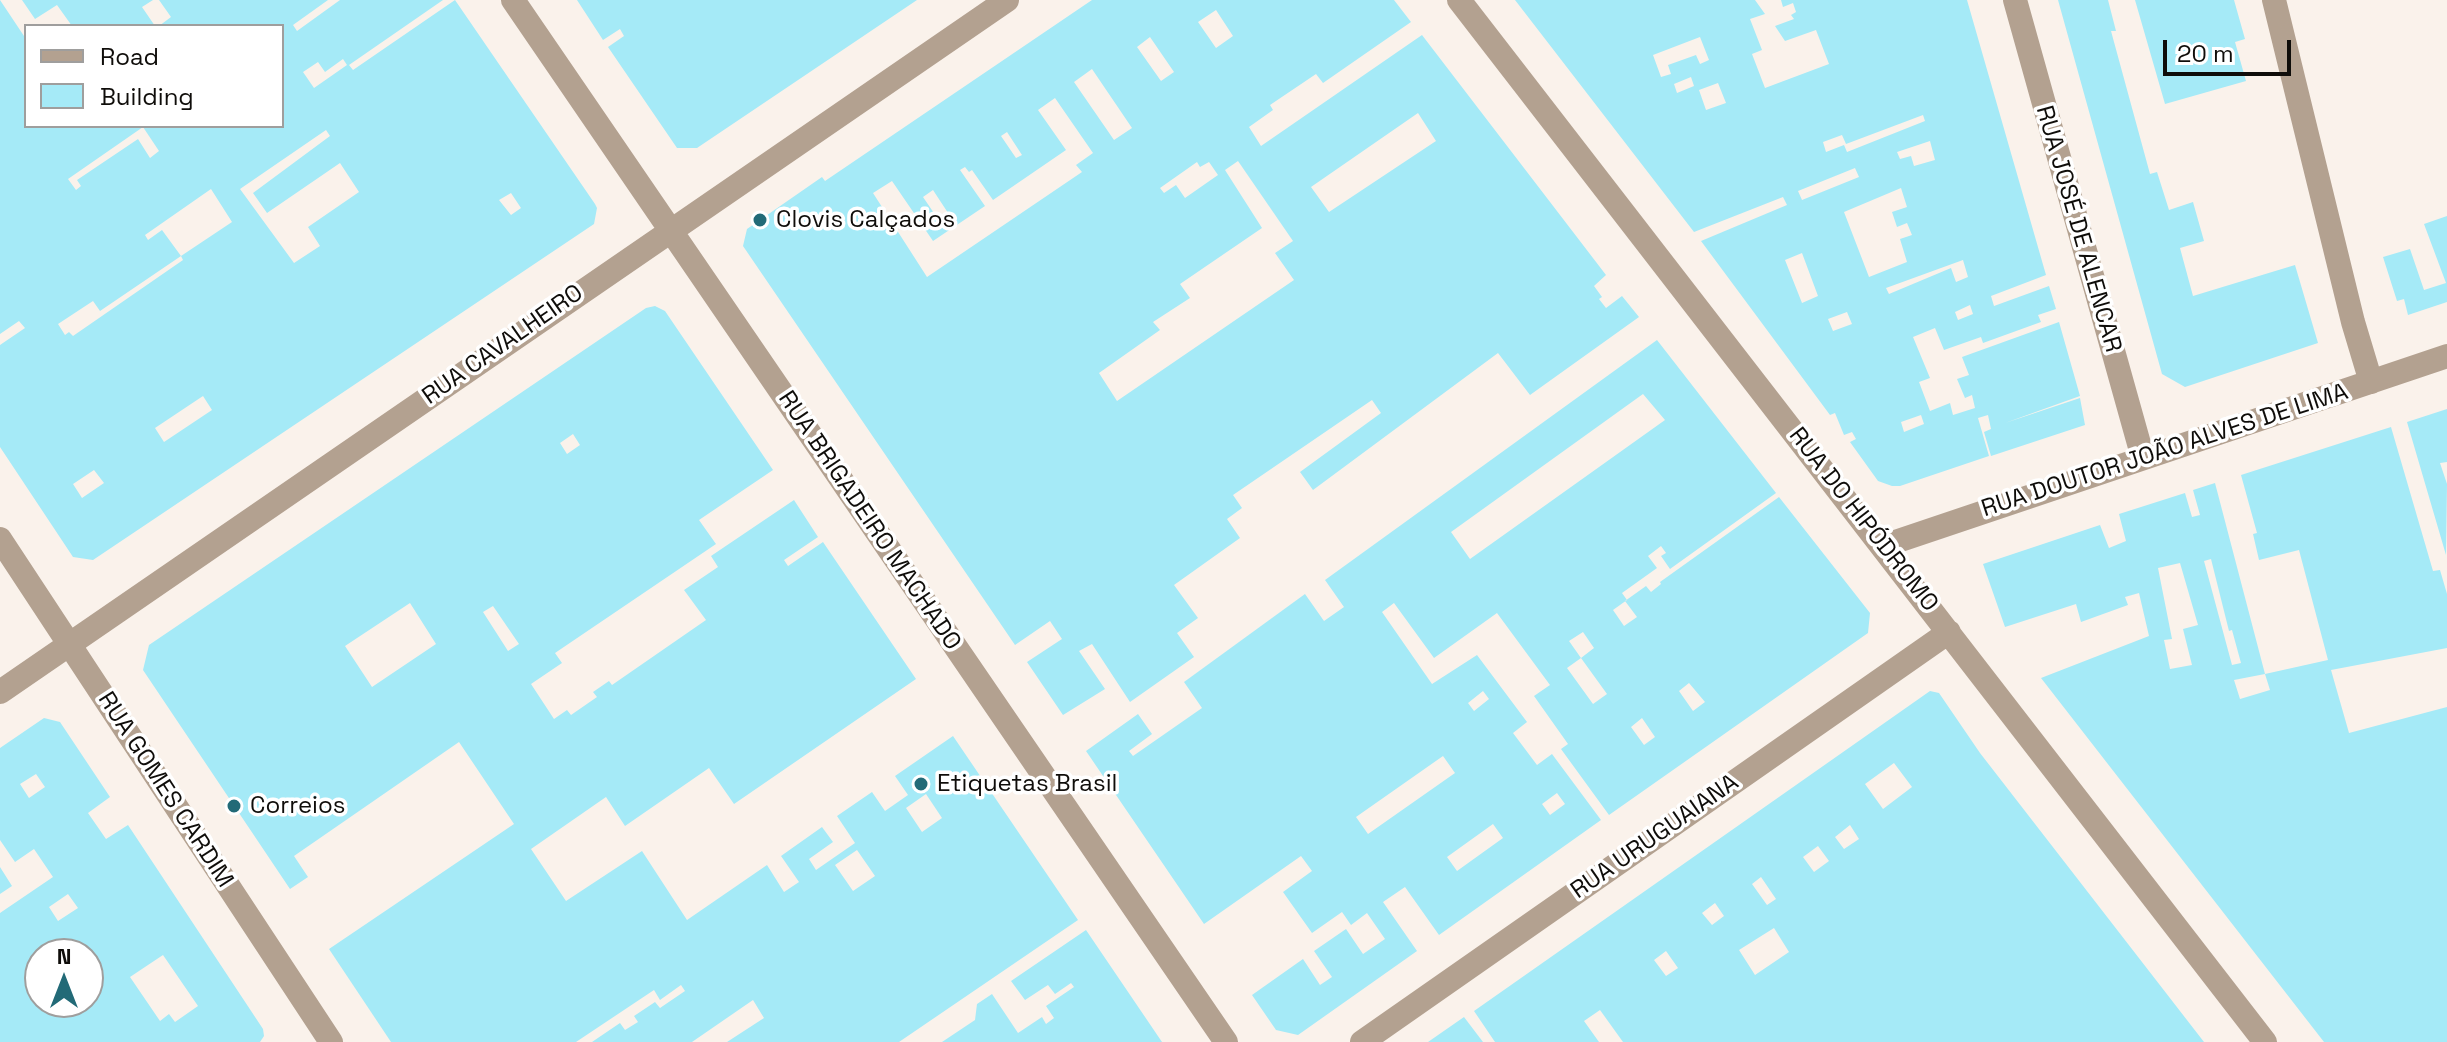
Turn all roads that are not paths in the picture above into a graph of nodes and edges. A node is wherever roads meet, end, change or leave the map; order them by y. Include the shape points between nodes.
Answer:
1 (513, 0) edge
2 (1007, 0) edge
3 (1459, 0) edge
4 (2015, 0) edge
5 (2274, 0) edge
6 (670, 230) junction
7 (2447, 356) edge
8 (2371, 382) junction
9 (2143, 458) junction
10 (0, 539) edge
11 (1883, 546) junction
12 (1949, 632) junction
13 (69, 644) junction
14 (0, 692) edge
15 (331, 1042) edge
16 (1226, 1042) edge
17 (1362, 1042) edge
18 (2265, 1042) edge

1 - 6 street, RUA BRIGADEIRO MACHADO
2 - 6 street, RUA CAVALHEIRO
3 - 11 street, RUA DO HIPÓDROMO
4 - 9 street, RUA JOSÉ DE ALENCAR
5 - 8 street
6 - 13 street, RUA CAVALHEIRO
6 - 16 street, RUA BRIGADEIRO MACHADO
7 - 8 street, RUA DOUTOR JOÃO ALVES DE LIMA
8 - 9 street, RUA DOUTOR JOÃO ALVES DE LIMA
9 - 11 street, RUA DOUTOR JOÃO ALVES DE LIMA
10 - 13 street, RUA GOMES CARDIM
11 - 12 street, RUA DO HIPÓDROMO
12 - 17 street, RUA URUGUAIANA
12 - 18 street, RUA DO HIPÓDROMO
13 - 14 street, RUA CAVALHEIRO
13 - 15 street, RUA GOMES CARDIM

